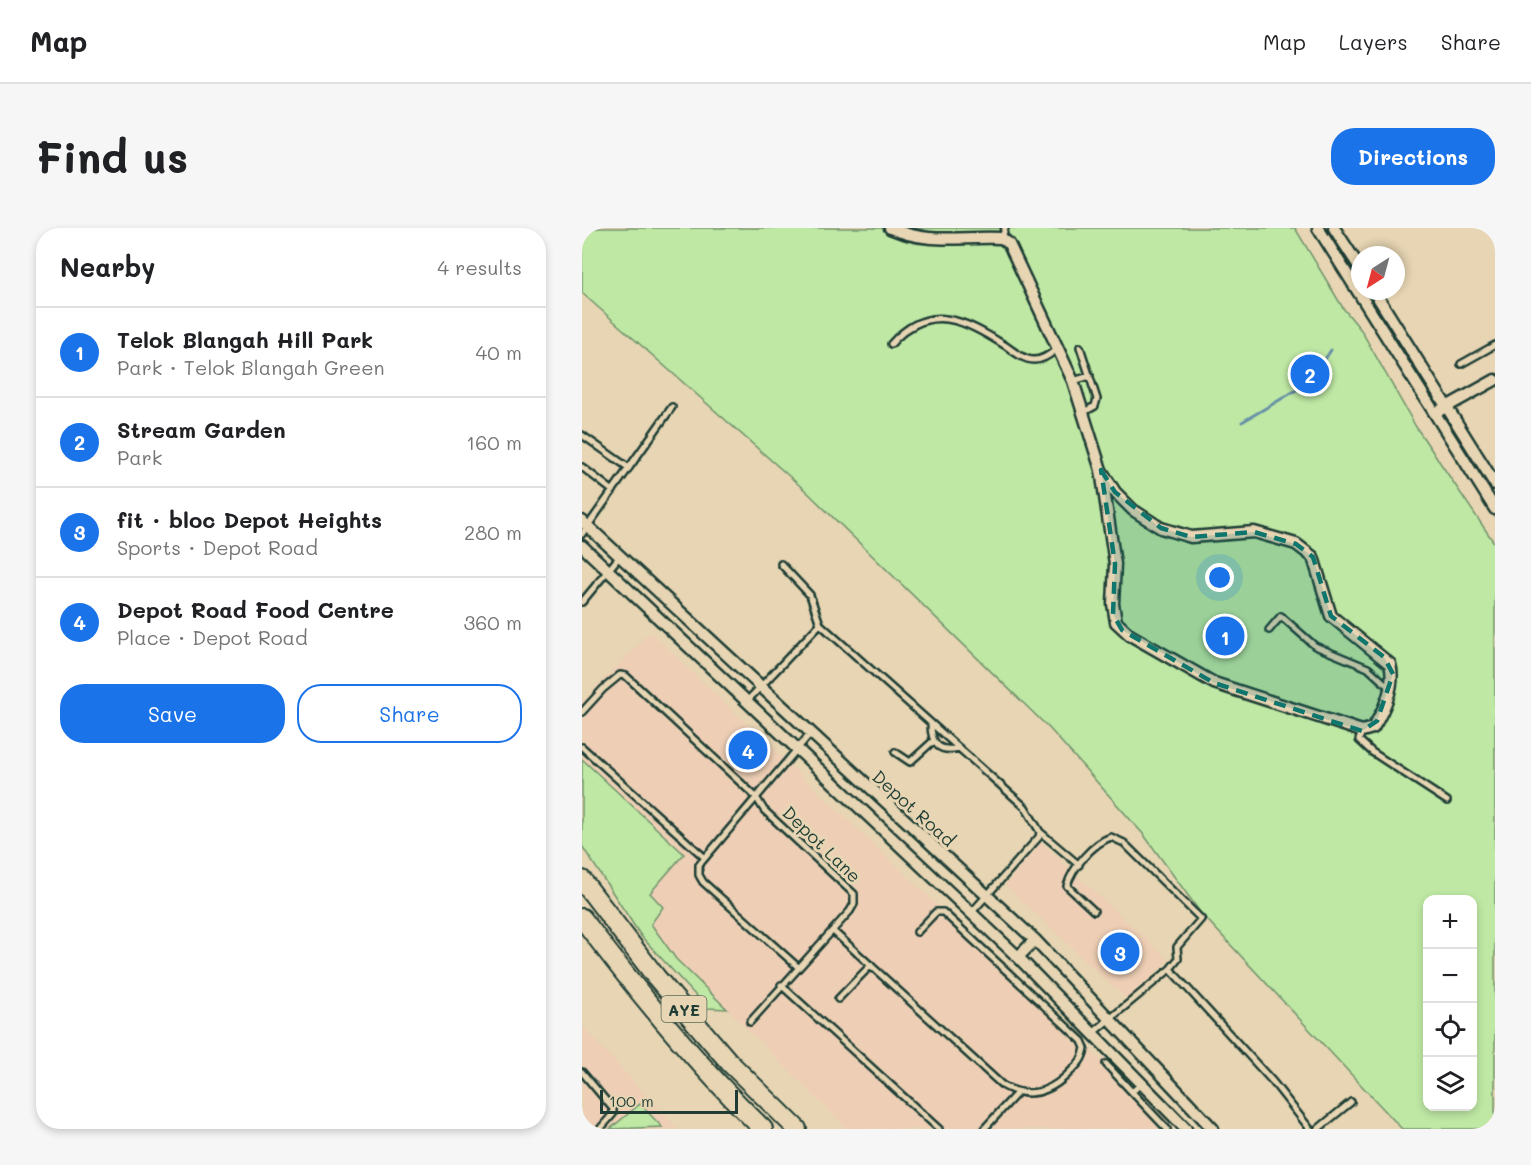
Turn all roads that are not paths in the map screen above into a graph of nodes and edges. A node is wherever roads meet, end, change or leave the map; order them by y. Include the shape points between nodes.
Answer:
1 (890, 228) edge
2 (1318, 228) edge
3 (1334, 228) edge
4 (984, 233) edge
5 (1004, 233) edge
6 (1351, 254) edge
7 (1380, 300) edge
8 (891, 344) dead end
9 (1495, 345) edge
10 (1080, 346) dead end
11 (1059, 347) junction
12 (1461, 364) dead end
13 (1089, 376) junction
14 (1495, 380) edge
15 (1073, 381) junction
16 (672, 407) dead end
17 (1445, 407) junction
18 (1084, 412) junction
19 (1434, 414) junction
20 (582, 435) edge
21 (582, 467) edge
22 (630, 468) junction
23 (1101, 470) junction
24 (1495, 484) edge
25 (613, 491) junction
26 (1495, 509) edge
27 (584, 527) edge
28 (582, 546) edge
29 (620, 556) junction
30 (781, 564) dead end
31 (608, 570) junction
32 (582, 602) edge
33 (820, 624) junction
34 (1269, 630) dead end
35 (761, 687) junction
36 (1390, 688) junction
37 (748, 700) junction
38 (582, 712) edge
39 (931, 724) junction
40 (1362, 731) junction
41 (810, 734) junction
42 (932, 742) junction
43 (582, 747) edge
44 (799, 748) junction
45 (959, 748) junction
46 (895, 752) dead end
47 (756, 797) junction
48 (1447, 801) dead end
49 (1040, 832) junction
50 (704, 857) junction
51 (1078, 865) junction
52 (582, 880) edge
53 (987, 896) junction
54 (1094, 911) dead end
55 (971, 913) junction
56 (582, 918) edge
57 (832, 931) junction
58 (916, 932) dead end
59 (1035, 940) junction
60 (1018, 957) junction
61 (871, 965) junction
62 (798, 967) junction
63 (1170, 969) junction
64 (781, 985) junction
65 (838, 999) dead end
66 (1110, 1020) junction
67 (750, 1022) dead end
68 (1094, 1032) junction
69 (1106, 1064) dead end
70 (582, 1072) edge
71 (1142, 1083) junction
72 (1132, 1092) junction
73 (1017, 1093) junction
74 (1352, 1102) dead end
75 (600, 1129) edge
76 (764, 1129) edge
77 (797, 1129) edge
78 (939, 1129) edge
79 (984, 1129) edge
80 (1167, 1129) edge
81 (1186, 1129) edge
82 (1213, 1129) edge
83 (1310, 1129) edge
84 (1318, 1129) edge

1 - 4 street via 912,237 938,240
2 - 19 street
3 - 6 street
4 - 5 street
5 - 11 street
7 - 17 street
8 - 11 lane via 915,323 946,318 979,329 1031,360 1043,358
9 - 12 lane
10 - 13 lane
11 - 15 street
13 - 15 lane
13 - 18 lane via 1097,399 1095,406
14 - 17 street
15 - 18 street
16 - 22 lane
17 - 19 street
17 - 24 street
18 - 23 street
19 - 26 street
20 - 22 lane
21 - 25 lane
22 - 25 lane
23 - 36 street via 1133,510 1161,528 1191,537 1254,532 1296,544 1313,557 1331,616 1390,664
23 - 40 street via 1115,564 1113,614 1122,630 1215,683
25 - 27 lane
27 - 29 street, Depot Road
28 - 31 street, Depot Road
29 - 31 lane
29 - 35 street, Depot Road
30 - 33 lane via 810,595
31 - 32 lane
31 - 37 street, Depot Road
33 - 35 lane
33 - 39 lane
34 - 36 lane via 1281,616 1315,646 1368,668
35 - 37 lane
35 - 41 street, Depot Road
36 - 40 street via 1377,722
37 - 44 street, Depot Road
38 - 47 lane, Depot Lane via 620,675 626,676
39 - 42 lane
39 - 45 lane
40 - 48 lane via 1359,740 1372,752
41 - 44 lane
41 - 53 street, Depot Road
42 - 45 lane via 943,750
42 - 46 lane via 910,762
43 - 50 lane
44 - 47 lane
44 - 55 street, Depot Road
45 - 49 lane via 1025,807
47 - 50 lane
47 - 57 lane, Depot Lane via 764,810 854,894 850,911
49 - 51 lane
49 - 53 lane
50 - 62 lane via 699,865 703,882
51 - 54 lane via 1067,886
51 - 63 lane via 1102,840 1111,837 1124,843 1201,919 1178,943 1178,959
52 - 77 highway, AYE via 670,994 730,1063
53 - 55 lane
53 - 59 street, Depot Road
55 - 60 street, Depot Road
56 - 76 highway, AYE via 644,1000 712,1079
57 - 61 lane
57 - 62 lane, Depot Lane
58 - 73 lane via 941,911 1082,1041 1083,1057 1058,1083 1039,1093
59 - 60 street
59 - 66 street, Depot Road
60 - 68 street, Depot Road
61 - 65 lane
61 - 73 lane via 1002,1085
62 - 64 lane, Depot Lane
63 - 66 lane
63 - 83 lane via 1273,1082
64 - 67 lane, Depot Lane
64 - 78 lane
66 - 68 lane
66 - 82 street, Depot Road
68 - 71 street, Depot Road
69 - 72 lane
70 - 75 lane via 613,1108 613,1114
71 - 72 lane
71 - 81 street, Depot Road
72 - 80 lane
73 - 79 lane
74 - 84 lane

